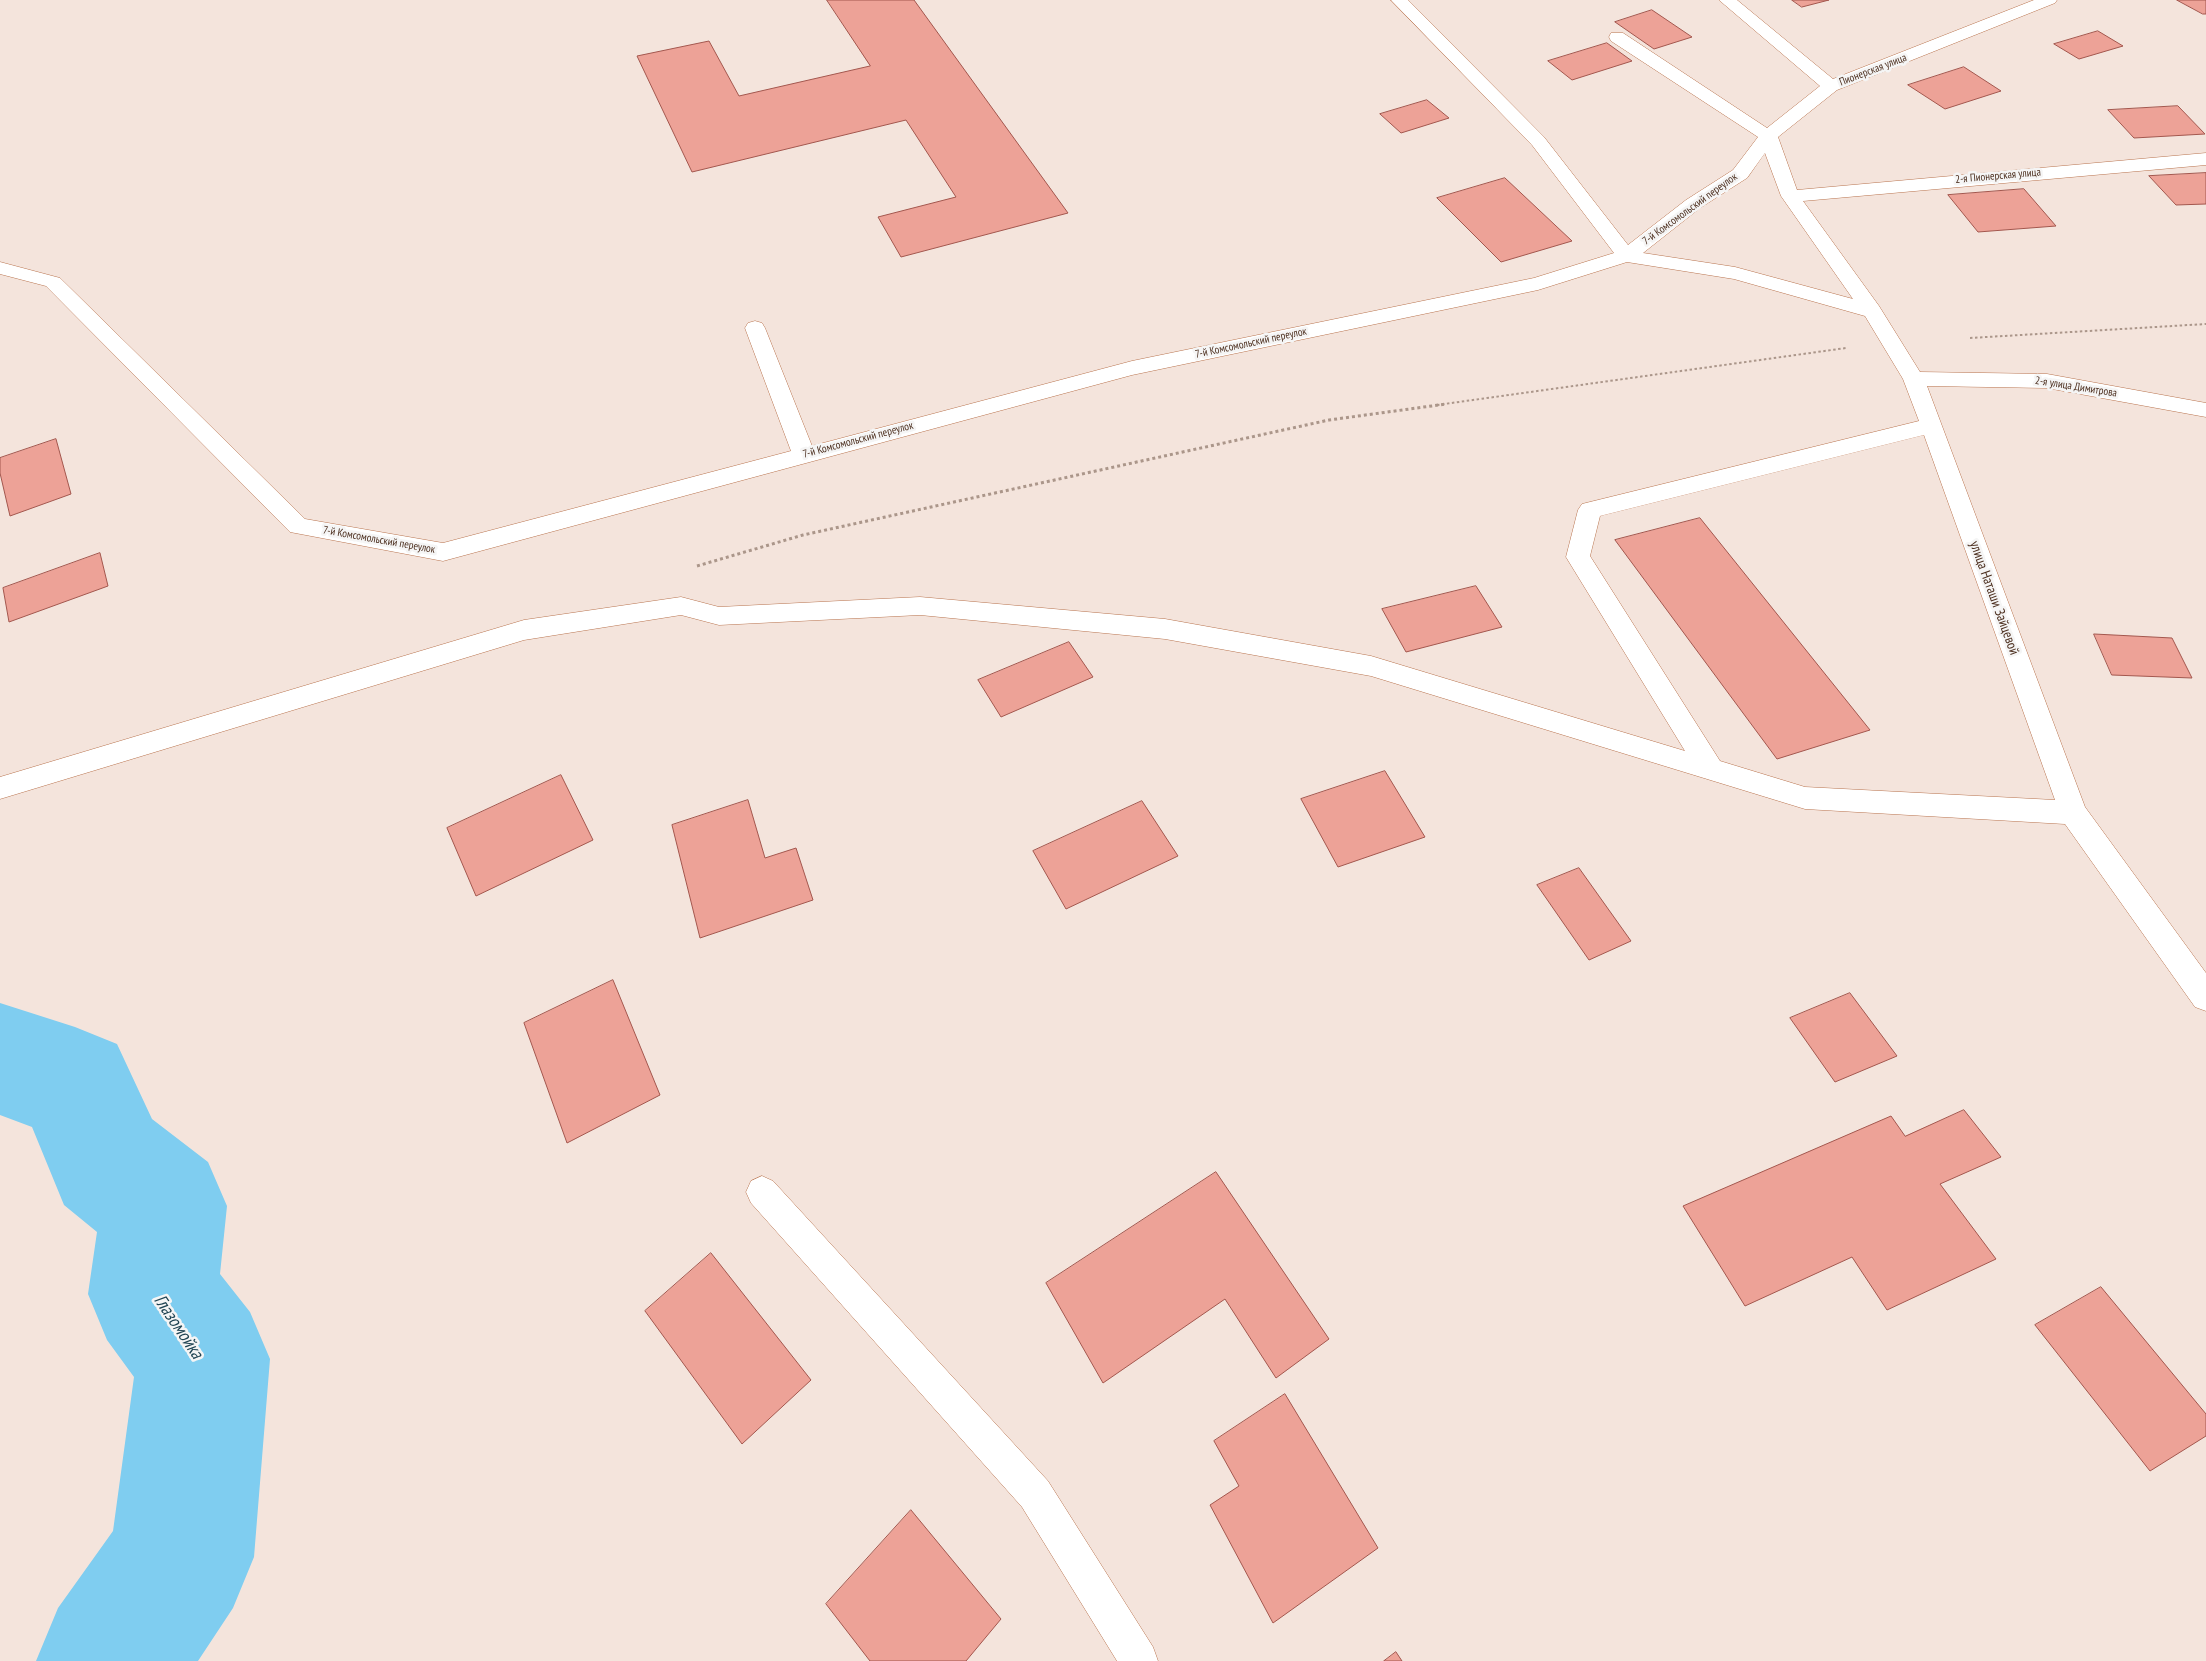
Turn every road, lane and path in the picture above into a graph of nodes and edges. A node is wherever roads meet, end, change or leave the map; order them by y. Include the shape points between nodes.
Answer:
1 (1399, 0) edge
2 (1727, 0) edge
3 (2049, 0) edge
4 (1617, 37) dead end
5 (1830, 86) junction
6 (1768, 136) junction
7 (2206, 159) edge
8 (1790, 196) junction
9 (1626, 256) junction
10 (0, 268) edge
11 (1872, 311) junction
12 (2206, 324) edge
13 (755, 328) dead end
14 (1969, 338) dead end
15 (1890, 342) junction
16 (1914, 379) junction
17 (2206, 410) edge
18 (1931, 426) junction
19 (804, 455) junction
20 (689, 568) dead end
21 (1711, 769) junction
22 (0, 788) edge
23 (2073, 813) junction
24 (2206, 997) edge
25 (762, 1192) dead end
26 (1139, 1661) edge

1 - 9 street via 1538,141
2 - 5 street
3 - 5 street, Пионерская улица
4 - 6 street
5 - 6 street, Пионерская улица
6 - 8 street
6 - 9 street, 7-й Комсомольский переулок via 1740,174 1693,204
7 - 8 street, 2-я Пионерская улица
8 - 11 street, улица Наташи Зайцевой
9 - 11 street via 1734,272
9 - 19 street, 7-й Комсомольский переулок via 1538,284 1132,368
10 - 19 street, 7-й Комсомольский переулок via 53,282 298,526 443,552
11 - 15 street, улица Наташи Зайцевой
12 - 14 path
13 - 19 street
15 - 16 street, улица Наташи Зайцевой
15 - 20 path via 1329,420 803,535
16 - 17 street, 2-я улица Димитрова via 2047,381
16 - 18 street, улица Наташи Зайцевой
18 - 21 street via 1590,510 1578,557
18 - 23 street, улица Наташи Зайцевой
21 - 22 street via 1371,666 1165,629 920,606 719,616 681,606 524,630
21 - 23 street via 1805,798
23 - 24 street, улица Наташи Зайцевой
25 - 26 street via 1035,1494

